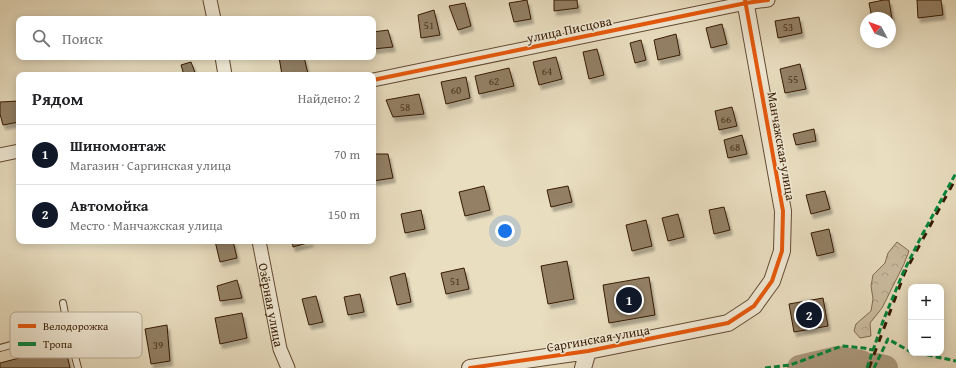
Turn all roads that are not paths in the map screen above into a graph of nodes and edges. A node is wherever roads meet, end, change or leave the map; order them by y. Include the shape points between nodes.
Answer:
1 (210, 0) edge
2 (768, 0) edge
3 (746, 2) edge
4 (213, 16) edge
5 (223, 60) edge
6 (225, 72) edge
7 (376, 79) edge
8 (16, 151) edge
9 (0, 155) edge
10 (260, 244) edge
11 (63, 303) dead end
12 (65, 312) edge
13 (728, 323) joint
14 (10, 345) edge
15 (0, 348) edge
16 (588, 351) junction
17 (75, 358) edge
18 (523, 361) junction
19 (78, 368) edge
20 (288, 368) edge
21 (470, 368) edge
22 (543, 368) edge
23 (583, 368) edge

1 - 4 street
2 - 3 street, улица Писцова
3 - 7 street, улица Писцова
3 - 13 street, Манчажская улица via 783,211 782,250 772,281 754,306
5 - 6 street
8 - 9 street
10 - 20 street, Озёрная улица via 280,349
11 - 12 lane
13 - 16 street, Саргинская улица
14 - 15 lane
16 - 18 street, Саргинская улица
16 - 23 street
17 - 19 lane
18 - 21 street, Саргинская улица
18 - 22 street

